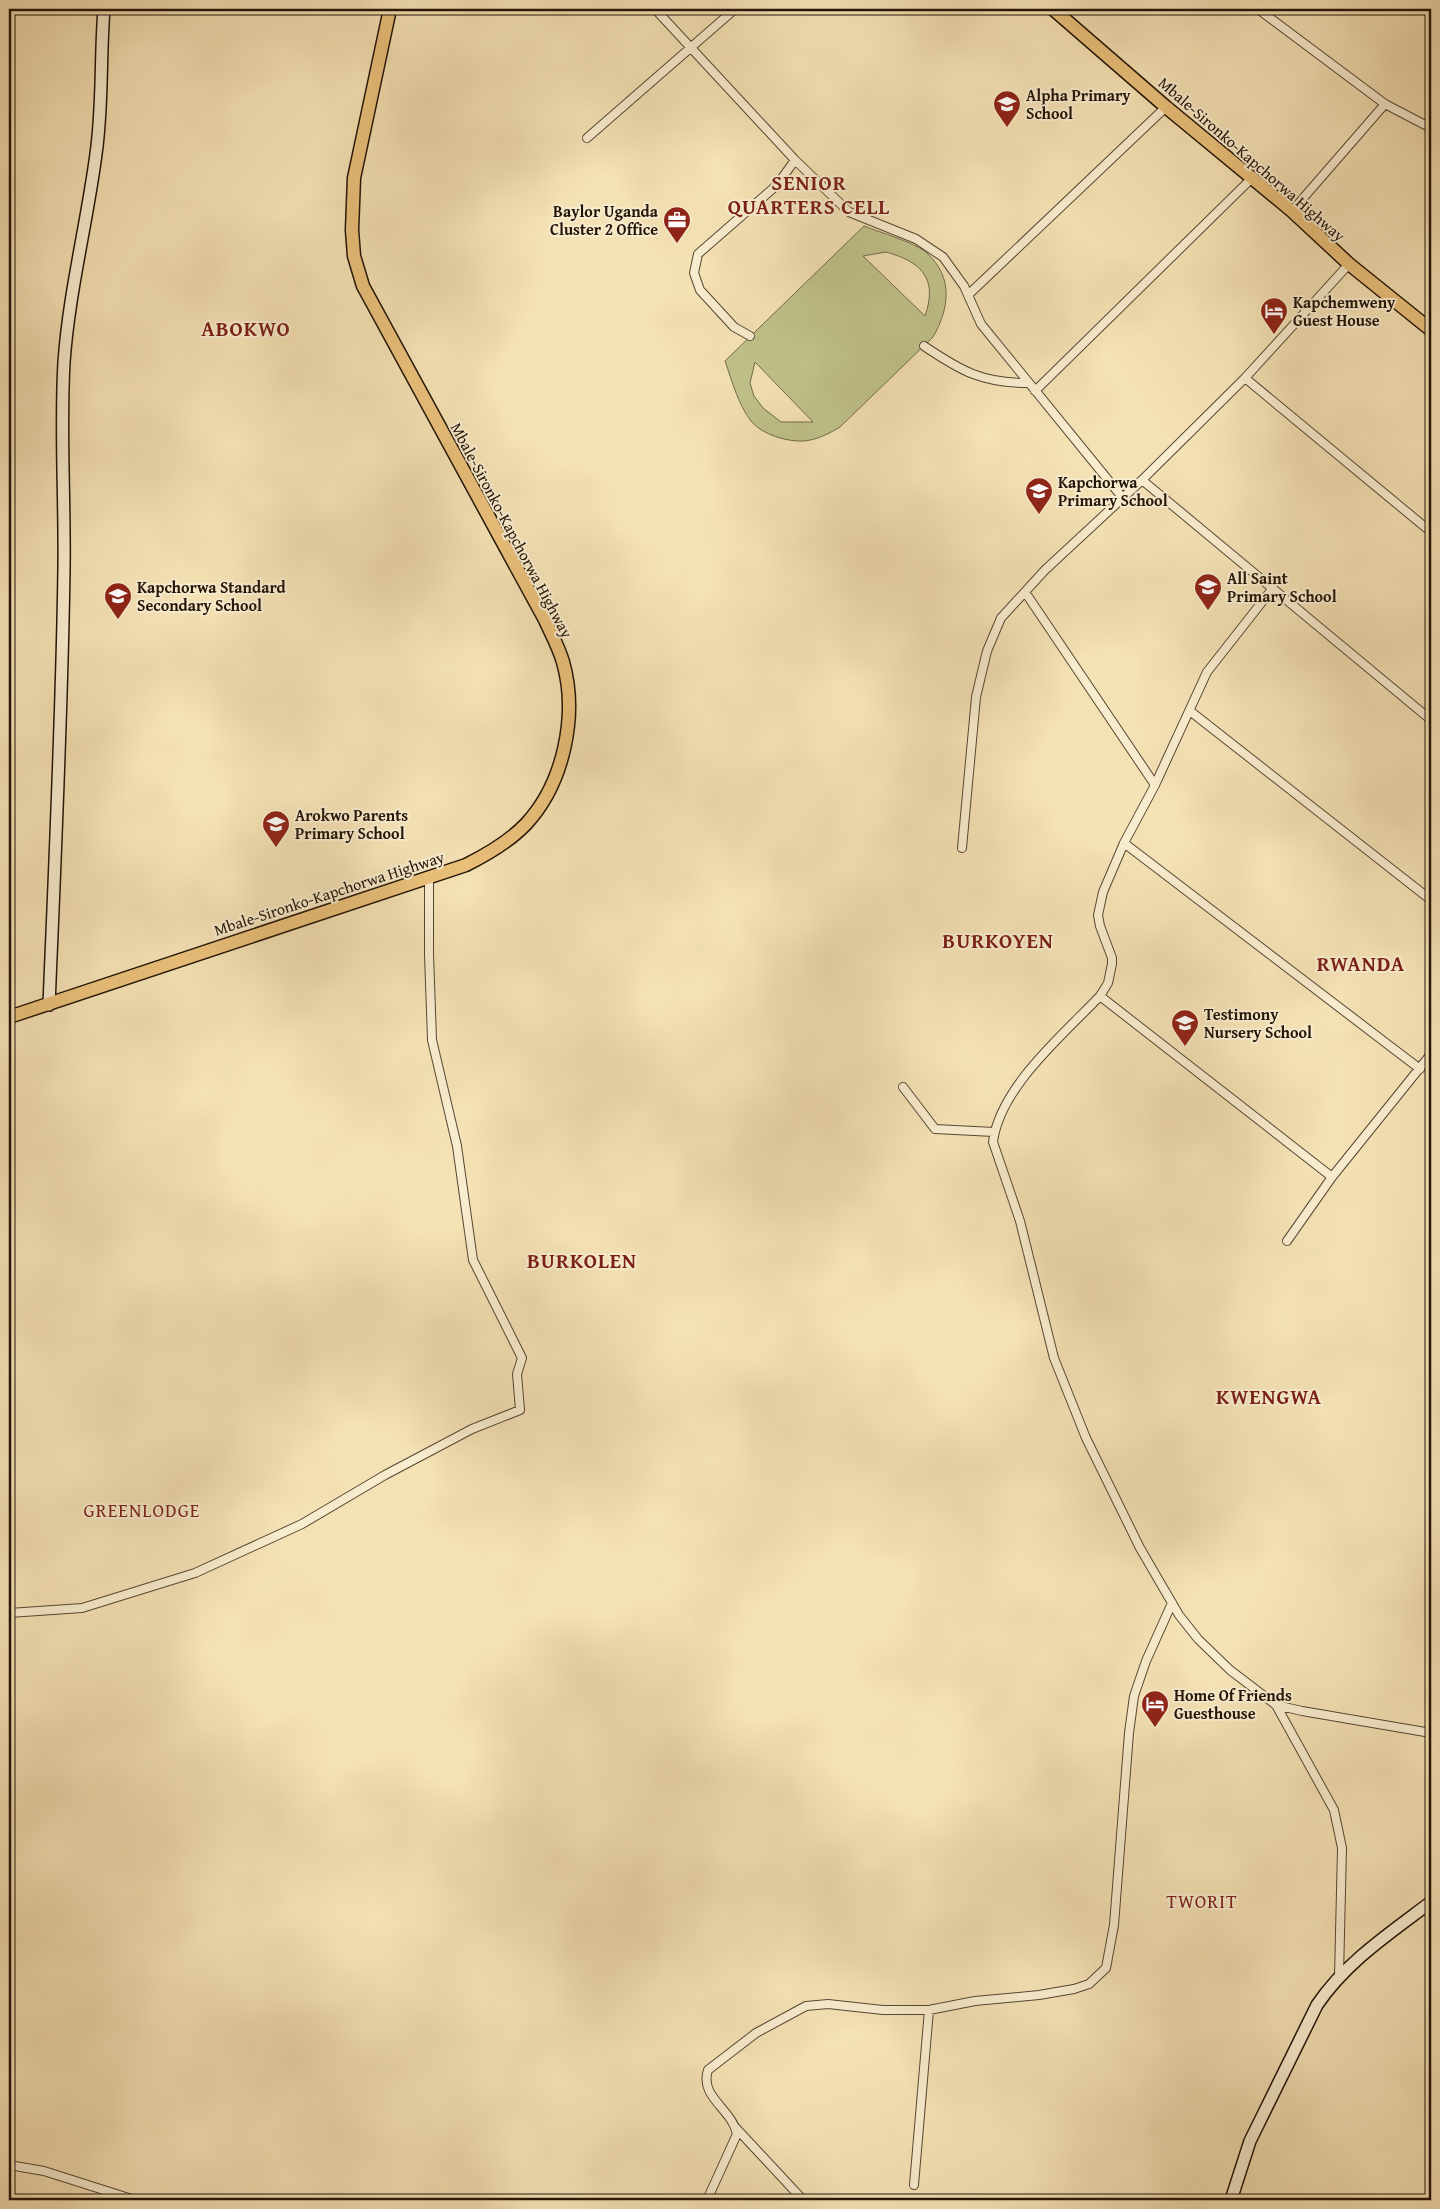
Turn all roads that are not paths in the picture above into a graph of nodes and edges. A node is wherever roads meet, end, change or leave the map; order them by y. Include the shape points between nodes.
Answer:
1 (104, 9) edge
2 (390, 9) edge
3 (655, 9) edge
4 (735, 9) edge
5 (1053, 9) edge
6 (1258, 9) edge
7 (691, 48) junction
8 (1385, 104) junction
9 (1166, 107) junction
10 (1431, 128) edge
11 (587, 138) dead end
12 (795, 160) junction
13 (1251, 179) junction
14 (1292, 211) junction
15 (1349, 264) junction
16 (968, 295) junction
17 (1431, 330) edge
18 (750, 336) dead end
19 (924, 346) dead end
20 (1246, 378) junction
21 (1028, 383) junction
22 (1034, 391) junction
23 (1142, 480) junction
24 (1122, 497) junction
25 (1431, 532) edge
26 (1273, 588) junction
27 (1025, 592) junction
28 (1190, 711) junction
29 (1431, 720) edge
30 (1155, 785) junction
31 (1124, 843) junction
32 (962, 848) dead end
33 (429, 876) junction
34 (1431, 900) edge
35 (1100, 996) junction
36 (49, 1005) junction
37 (9, 1017) edge
38 (1431, 1054) edge
39 (1420, 1069) junction
40 (903, 1087) dead end
41 (994, 1132) junction
42 (1332, 1177) junction
43 (1287, 1241) dead end
44 (1172, 1603) junction
45 (9, 1613) edge
46 (1276, 1705) junction
47 (1431, 1732) edge
48 (1431, 1902) edge
49 (1339, 1976) junction
50 (929, 2010) junction
51 (736, 2128) junction
52 (9, 2165) edge
53 (914, 2185) dead end
54 (135, 2200) edge
55 (707, 2200) edge
56 (804, 2200) edge
57 (1231, 2200) edge

1 - 36 street via 98,144 64,360 63,622
2 - 33 main road, Mbale-Sironko-Kapchorwa Highway via 354,178 354,256 363,286 545,620 563,662 568,698 567,732 558,768 542,803 525,824 490,852 466,865
3 - 7 street
4 - 7 street
5 - 9 main road, Mbale-Sironko-Kapchorwa Highway
6 - 8 street
7 - 11 street
7 - 12 street
8 - 10 street
8 - 14 street
9 - 13 main road, Mbale-Sironko-Kapchorwa Highway
9 - 16 street
12 - 16 street via 849,212 933,249 957,275
12 - 18 street via 777,185 698,254 694,273 700,290 734,327
13 - 14 main road, Mbale-Sironko-Kapchorwa Highway
13 - 22 street
14 - 15 main road, Mbale-Sironko-Kapchorwa Highway
15 - 17 main road, Mbale-Sironko-Kapchorwa Highway
15 - 20 street
16 - 21 street via 980,324
19 - 21 street via 968,373 1002,383
20 - 23 street
20 - 25 street
21 - 22 street
22 - 24 street
23 - 24 street
23 - 26 street
24 - 27 street
26 - 28 street via 1212,663
26 - 29 street
27 - 30 street
27 - 32 street via 1001,618 987,651 976,697
28 - 30 street
28 - 34 street
30 - 31 street
31 - 35 street via 1099,902 1100,926 1112,958 1108,983
31 - 39 street
33 - 36 main road, Mbale-Sironko-Kapchorwa Highway
33 - 45 street via 432,1040 457,1146 473,1260 522,1358 517,1374 520,1410 472,1429 384,1475 302,1524 195,1573 82,1608
35 - 41 street via 1022,1077
35 - 42 street
36 - 37 main road, Mbale-Sironko-Kapchorwa Highway
38 - 39 street
39 - 42 street
40 - 41 street via 936,1129
41 - 44 street via 994,1149 1020,1221 1054,1358 1086,1438 1140,1548
42 - 43 street
44 - 46 street via 1198,1639 1230,1670
44 - 50 street via 1134,1696 1114,1925 1106,1968 1089,1984 1074,1989
46 - 47 street
46 - 49 street via 1334,1810 1338,1827 1342,1848
48 - 49 street
49 - 57 street via 1318,2005 1264,2110 1242,2160
50 - 51 street via 883,2010 828,2004 806,2006 756,2033 708,2070 706,2078 706,2088
50 - 53 street
51 - 55 street via 737,2134
51 - 56 street
52 - 54 street via 44,2171

